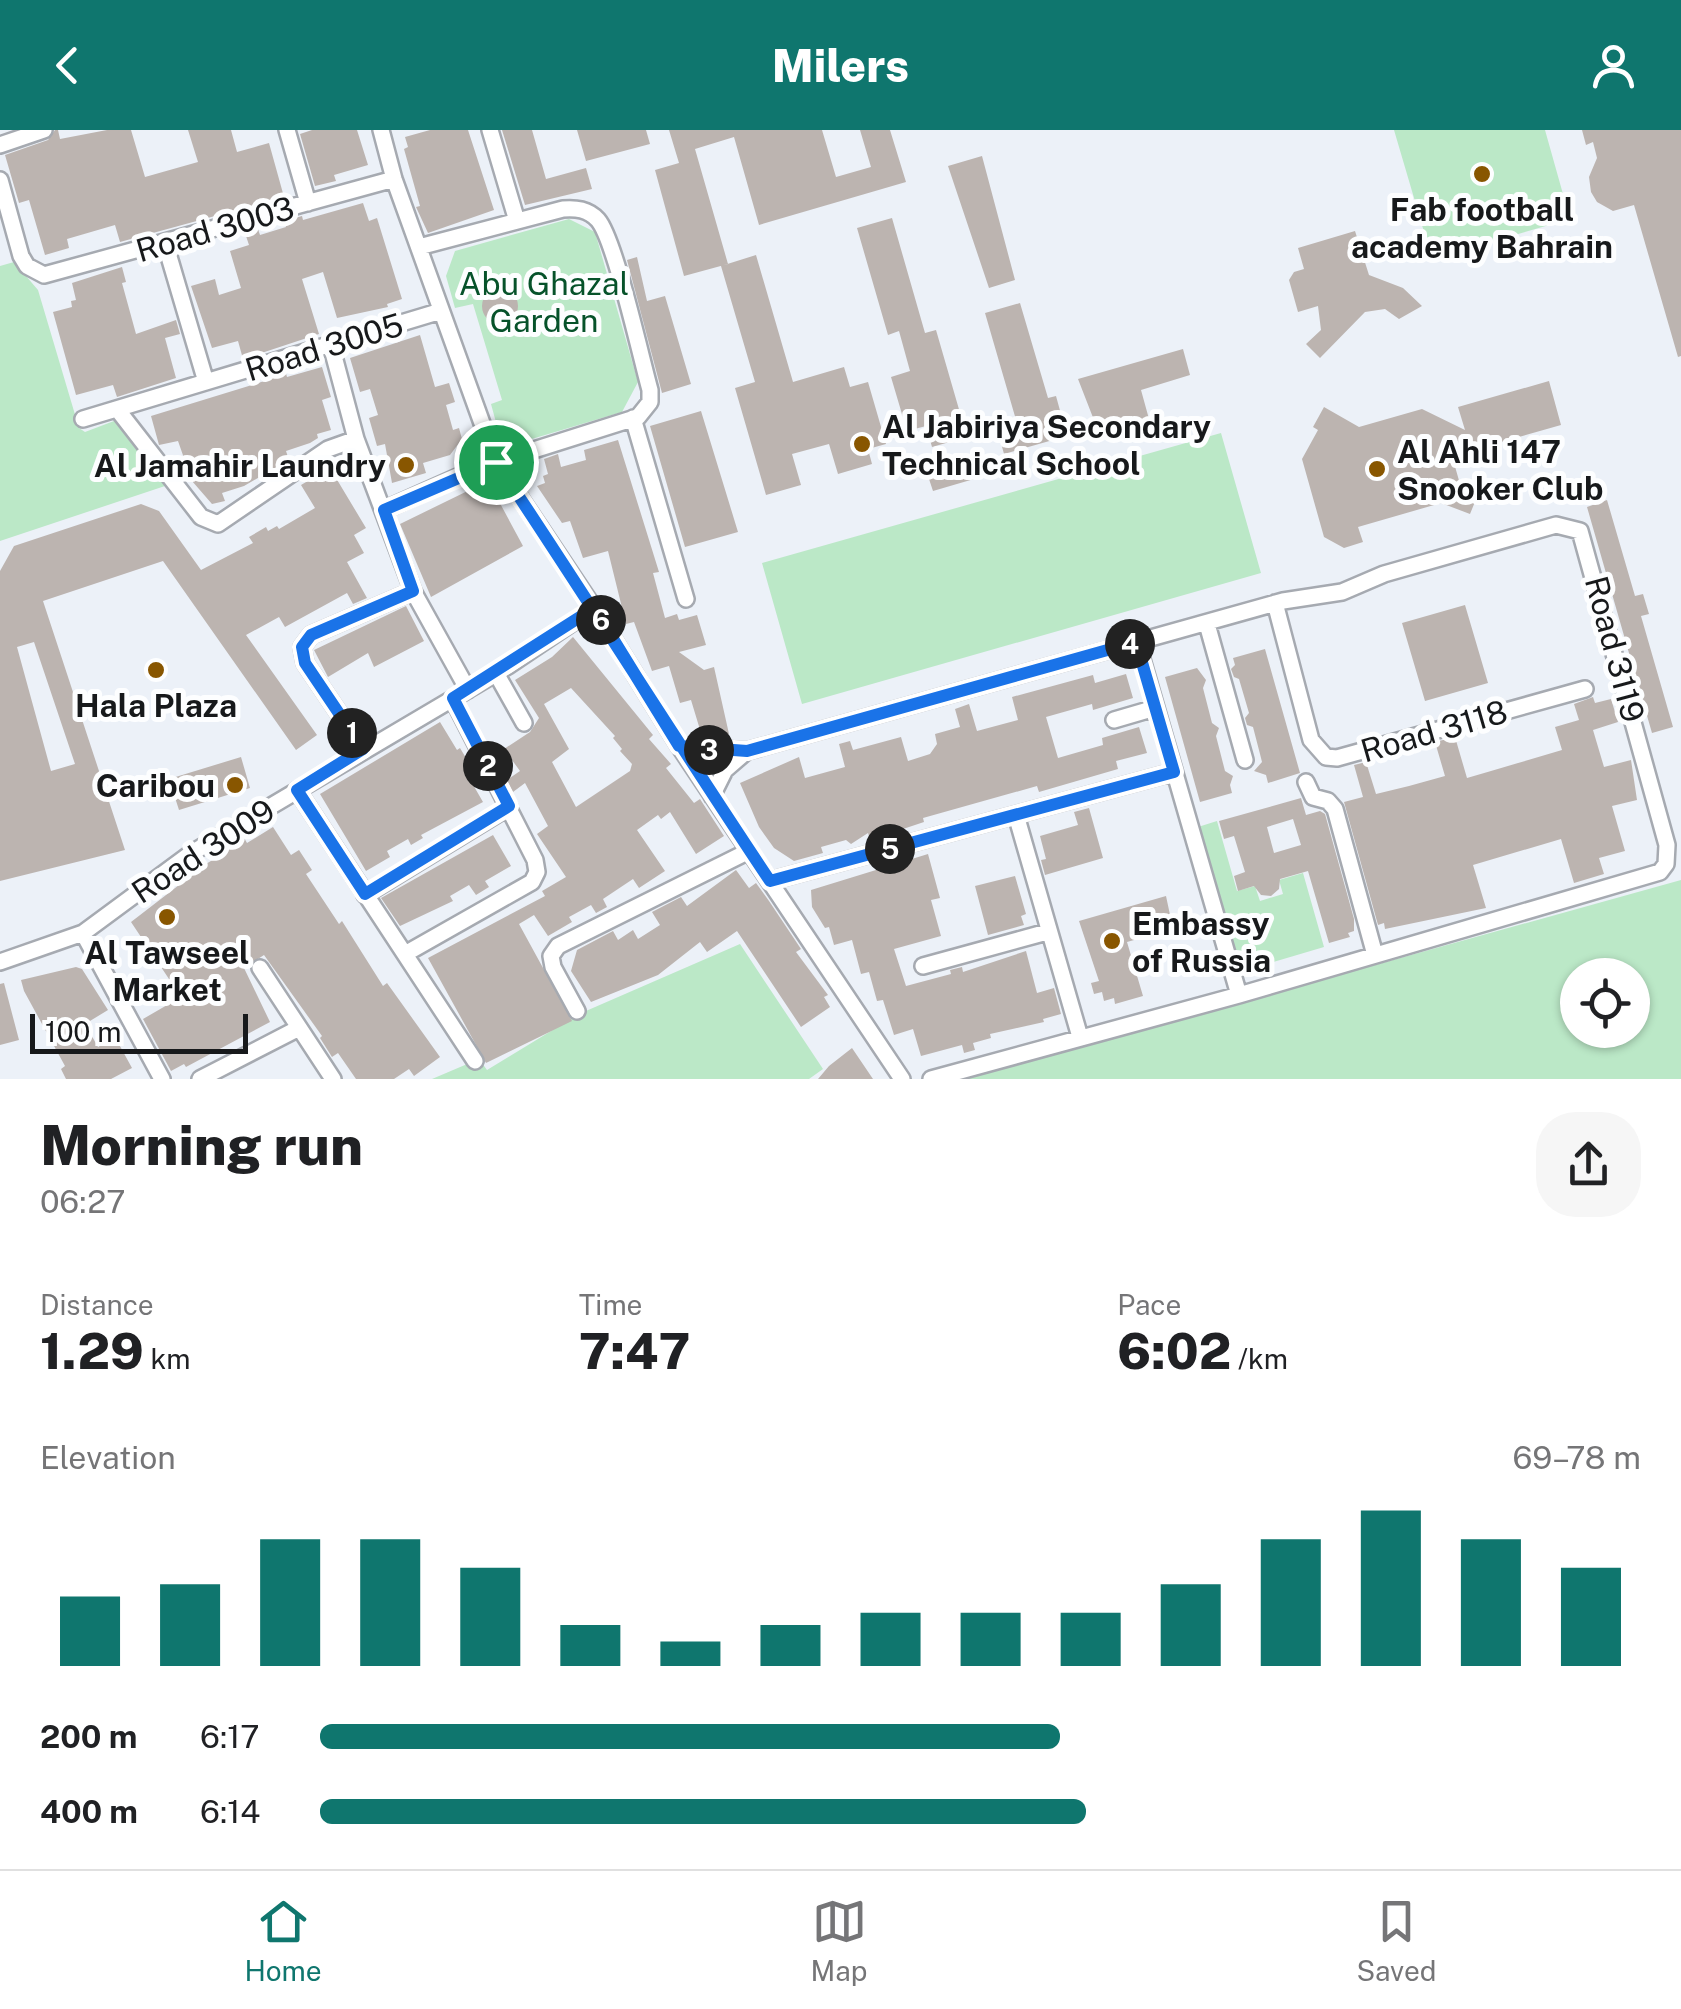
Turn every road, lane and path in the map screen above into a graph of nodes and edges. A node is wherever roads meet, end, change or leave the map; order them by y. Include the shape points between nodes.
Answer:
1 (44, 130) edge
2 (287, 130) edge
3 (380, 130) edge
4 (490, 130) edge
5 (0, 145) edge
6 (394, 179) junction
7 (0, 180) edge
8 (308, 203) junction
9 (516, 221) junction
10 (165, 243) junction
11 (419, 247) junction
12 (441, 311) junction
13 (332, 344) junction
14 (206, 382) junction
15 (117, 409) junction
16 (632, 418) junction
17 (83, 419) dead end
18 (356, 439) junction
19 (496, 462) junction
20 (384, 510) junction
21 (413, 591) junction
22 (686, 599) dead end
23 (1275, 603) junction
24 (594, 608) junction
25 (1207, 624) junction
26 (1136, 642) junction
27 (496, 673) junction
28 (1585, 688) dead end
29 (461, 694) junction
30 (1154, 708) junction
31 (1114, 720) dead end
32 (524, 723) dead end
33 (679, 746) junction
34 (363, 749) junction
35 (747, 751) junction
36 (1245, 760) dead end
37 (1174, 772) junction
38 (1306, 782) dead end
39 (297, 790) junction
40 (712, 796) junction
41 (509, 806) junction
42 (1016, 815) junction
43 (750, 851) junction
44 (770, 881) junction
45 (365, 894) junction
46 (1047, 932) junction
47 (83, 933) junction
48 (404, 954) junction
49 (1375, 955) junction
50 (0, 962) edge
51 (922, 966) dead end
52 (260, 968) dead end
53 (1239, 995) junction
54 (578, 1012) dead end
55 (299, 1028) junction
56 (1080, 1038) junction
57 (475, 1061) dead end
58 (162, 1079) edge
59 (200, 1079) edge
60 (333, 1079) edge
61 (902, 1079) edge
62 (931, 1079) edge

1 - 5 street
2 - 8 street
3 - 6 street
4 - 9 street
6 - 8 street, Road 3003
6 - 11 street
7 - 10 street, Road 3003 via 21,256 35,272 53,275
8 - 10 street, Road 3003
9 - 11 street
9 - 16 street via 576,208 604,229 650,390 648,408
10 - 14 street, Road 3005
11 - 12 street
12 - 13 street, Road 3005
12 - 19 street
13 - 14 street, Road 3005
13 - 18 street
14 - 15 street, Road 3005
15 - 17 street, Road 3005
15 - 18 street via 201,517 218,524 328,449
16 - 19 street
16 - 22 street
18 - 20 street
19 - 20 street
19 - 24 street
20 - 21 street
21 - 29 street
21 - 34 street via 311,635 302,647 305,663
23 - 25 street, Road 3119
23 - 28 street, Road 3118 via 1313,746 1326,757
23 - 49 street, Road 3119 via 1351,589 1556,525 1573,526 1584,538 1667,845 1666,864 1651,876
24 - 27 street, Road 3009
24 - 33 street
25 - 26 street, Road 3119
25 - 36 street
26 - 30 street
26 - 35 street, Road 3119
27 - 29 street, Road 3009
27 - 32 street
29 - 34 street, Road 3009
29 - 41 street
30 - 31 street
30 - 37 street
33 - 35 street
33 - 40 street
34 - 39 street, Road 3009
35 - 40 street via 725,770
37 - 42 street
37 - 53 street
38 - 49 street via 1313,797 1335,809
39 - 45 street
39 - 47 street, Road 3009 via 164,871
40 - 43 street
41 - 45 street
41 - 48 street via 535,860 532,882
42 - 44 street
42 - 46 street
43 - 44 street
43 - 54 street via 558,946 553,967
44 - 61 street
45 - 48 street
46 - 51 street
46 - 56 street
47 - 50 street, Road 3009
47 - 58 street
48 - 57 street
49 - 53 street, Road 3119
52 - 55 street
53 - 56 street, Road 3119
55 - 59 street
55 - 60 street
56 - 62 street, Road 3119

